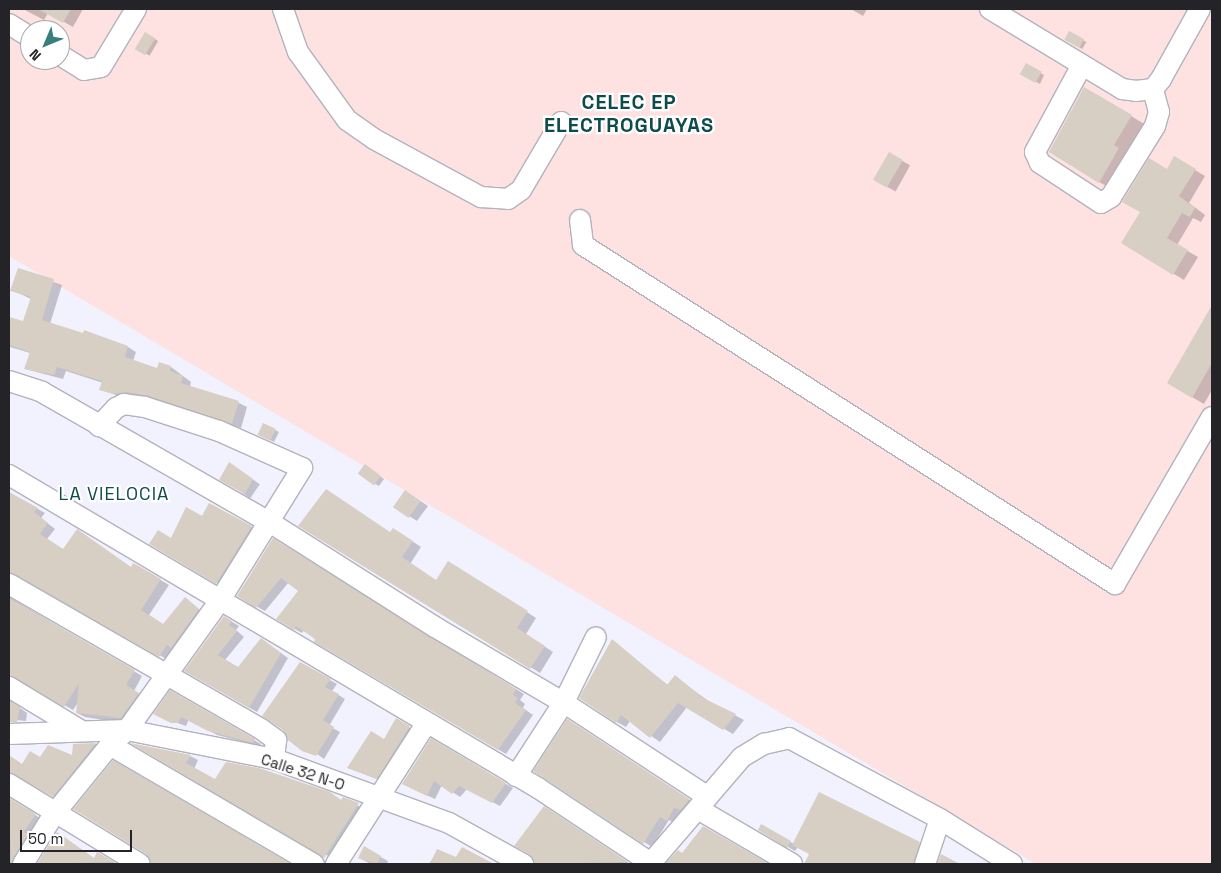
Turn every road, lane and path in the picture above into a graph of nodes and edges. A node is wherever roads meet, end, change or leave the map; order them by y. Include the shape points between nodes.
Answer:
1 (136, 9) edge
2 (283, 9) edge
3 (990, 9) edge
4 (1200, 9) edge
5 (9, 24) edge
6 (20, 31) edge
7 (70, 61) edge
8 (1082, 65) junction
9 (1153, 89) junction
10 (561, 122) dead end
11 (580, 220) dead end
12 (9, 381) edge
13 (1212, 418) edge
14 (99, 426) junction
15 (9, 475) edge
16 (270, 523) junction
17 (9, 584) edge
18 (219, 602) junction
19 (596, 637) dead end
20 (164, 675) junction
21 (9, 687) edge
22 (564, 702) junction
23 (426, 724) junction
24 (80, 730) junction
25 (128, 730) junction
26 (9, 734) edge
27 (110, 746) junction
28 (274, 759) junction
29 (516, 776) junction
30 (9, 784) edge
31 (378, 798) junction
32 (703, 803) junction
33 (54, 814) junction
34 (940, 820) junction
35 (517, 863) edge
36 (23, 864) edge
37 (140, 864) edge
38 (314, 864) edge
39 (336, 864) edge
40 (650, 864) edge
41 (792, 864) edge
42 (925, 864) edge
43 (1012, 864) edge

1 - 7 street via 101,67 84,70
2 - 10 street via 298,52 347,120 374,139 481,197 508,199 521,190
3 - 8 street
4 - 9 street
5 - 6 street
8 - 9 street via 1122,89
8 - 9 street via 1035,152 1040,163 1101,203 1111,197 1155,126 1159,112
11 - 13 street via 584,245 1115,584
12 - 14 street via 42,392
14 - 16 street
14 - 16 street via 124,404 152,409 219,431 302,468
15 - 18 street
16 - 18 street
16 - 22 street via 435,627
17 - 20 street
18 - 20 street
18 - 23 street
19 - 22 street
20 - 25 street
20 - 28 street via 276,740
21 - 24 street
22 - 29 street
22 - 32 street
23 - 29 street
23 - 31 street
24 - 25 street, Calle 32 N-O
24 - 26 street, Calle 32 N-O
25 - 27 street
25 - 28 street, Calle 32 N-O
27 - 33 street
27 - 38 street
28 - 31 street, Calle 32 N-O
29 - 40 street
30 - 33 street
31 - 35 street, Calle 32 N-O via 449,823
31 - 39 street
32 - 34 street via 742,756 764,744 789,738
32 - 40 street
32 - 41 street
33 - 36 street
33 - 37 street
34 - 42 street
34 - 43 street

